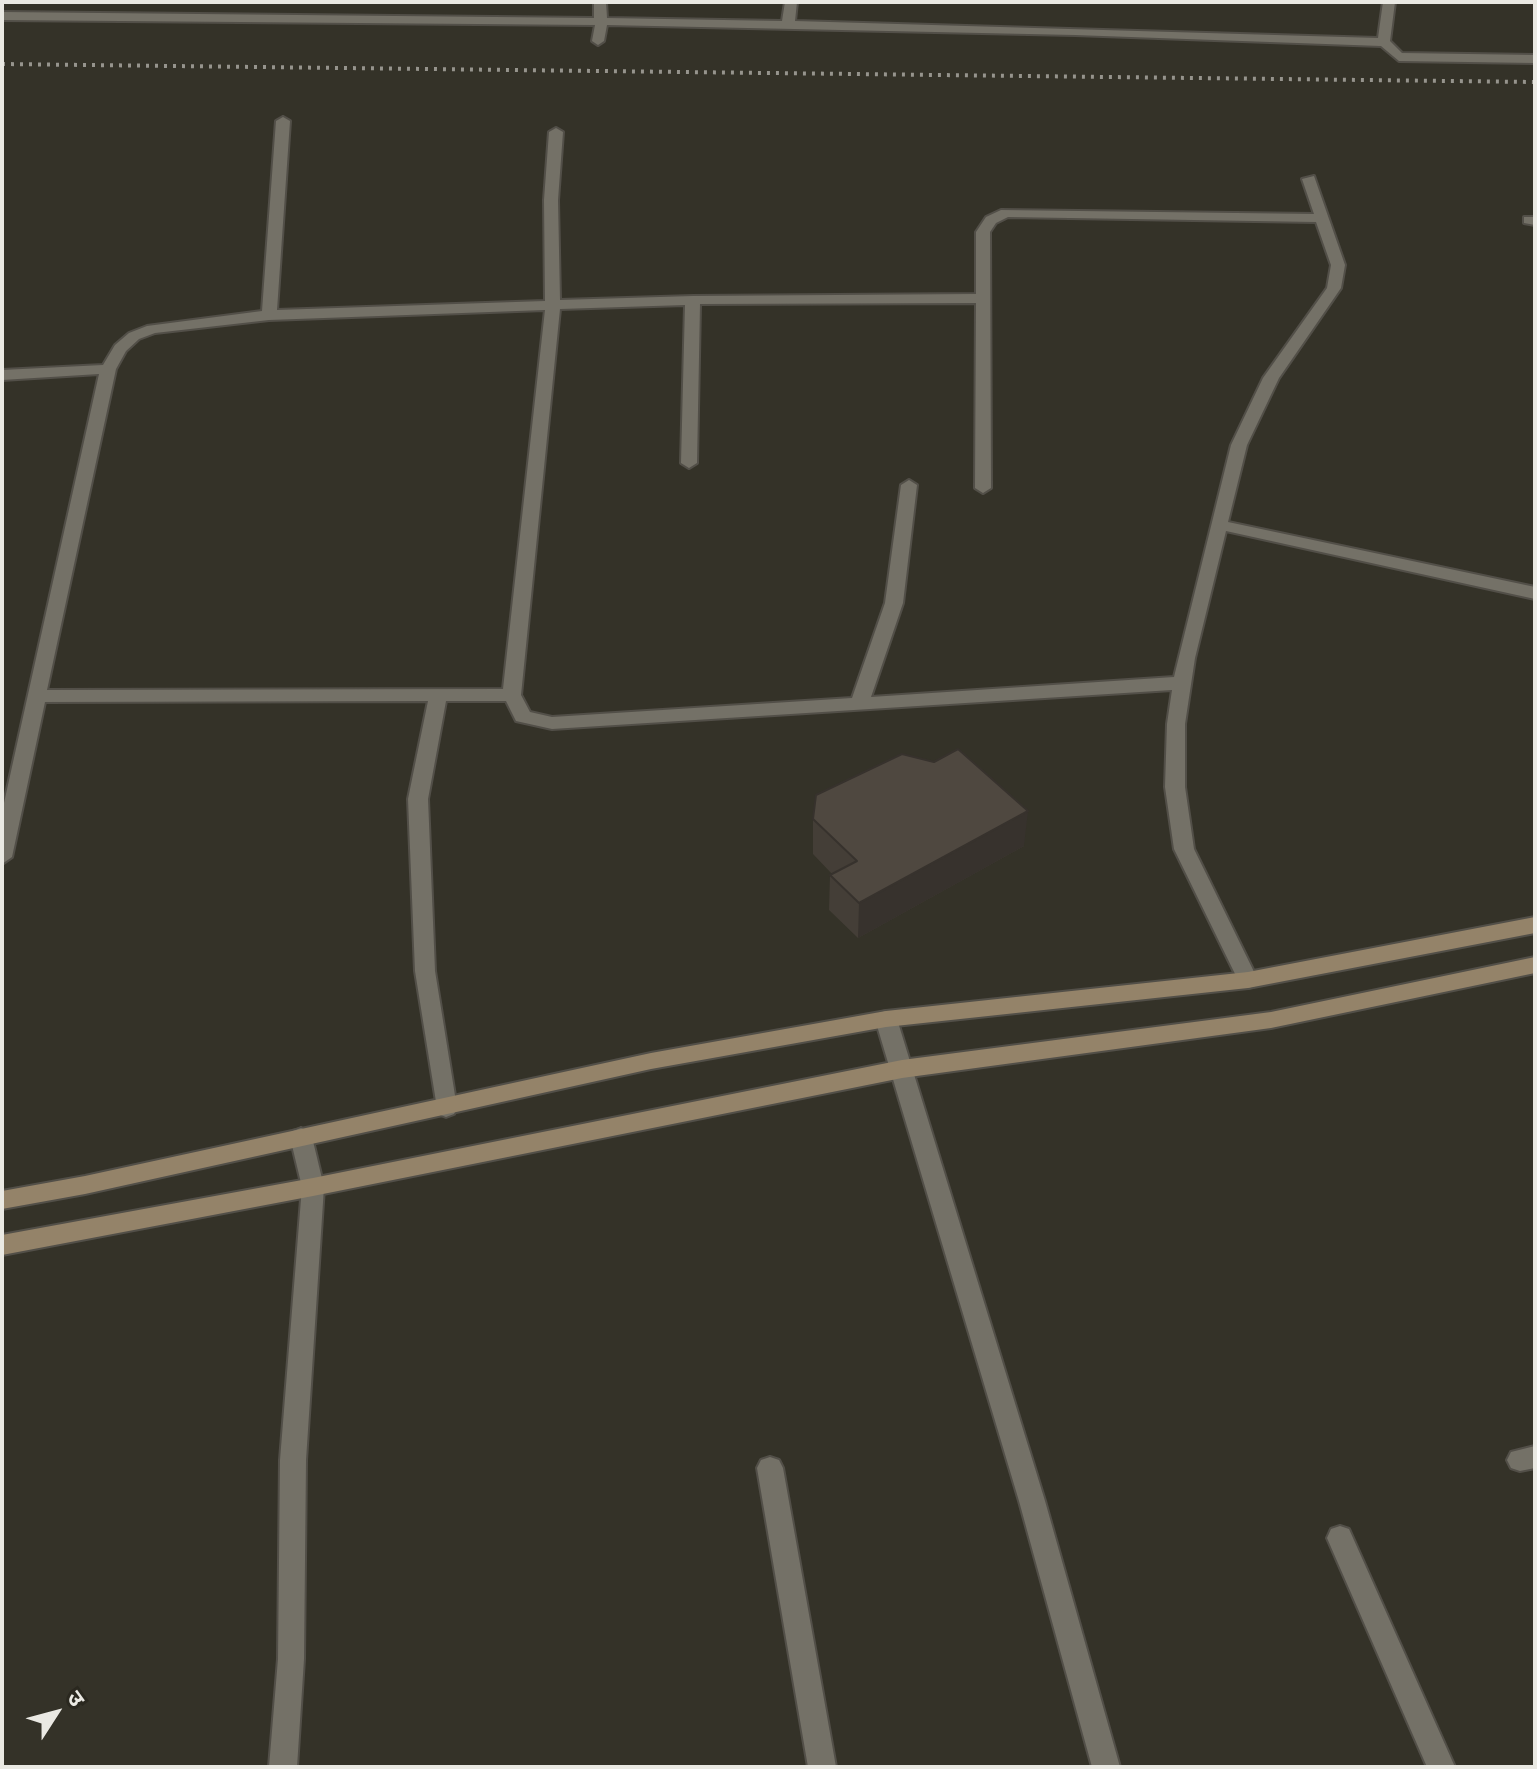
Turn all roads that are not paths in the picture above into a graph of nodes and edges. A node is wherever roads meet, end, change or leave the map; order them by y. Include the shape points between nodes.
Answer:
1 (142, 2) edge
2 (392, 2) edge
3 (517, 2) edge
4 (600, 2) edge
5 (791, 2) edge
6 (1389, 2) edge
7 (2, 16) edge
8 (139, 19) junction
9 (392, 20) junction
10 (519, 22) junction
11 (601, 24) junction
12 (788, 25) junction
13 (598, 41) dead end
14 (1384, 42) junction
15 (1535, 59) edge
16 (283, 121) dead end
17 (556, 132) dead end
18 (1309, 179) dead end
19 (1322, 218) junction
20 (985, 298) junction
21 (693, 300) junction
22 (553, 307) junction
23 (269, 315) junction
24 (108, 369) junction
25 (2, 375) edge
26 (689, 463) dead end
27 (909, 485) dead end
28 (983, 488) dead end
29 (1220, 525) junction
30 (1535, 593) edge
31 (1182, 683) junction
32 (438, 695) junction
33 (512, 695) junction
34 (37, 696) junction
35 (859, 704) junction
36 (2, 857) edge
37 (1535, 925) edge
38 (1535, 965) edge
39 (1248, 980) junction
40 (886, 1019) junction
41 (902, 1069) junction
42 (446, 1108) junction
43 (301, 1137) junction
44 (313, 1187) junction
45 (2, 1200) edge
46 (2, 1245) edge
47 (770, 1468) dead end
48 (1340, 1538) dead end
49 (283, 1767) edge
50 (822, 1767) edge
51 (1106, 1767) edge
52 (1441, 1767) edge

1 - 8 street
2 - 9 street
3 - 10 street
4 - 11 street
5 - 12 street
6 - 14 street
7 - 8 street
8 - 9 street
9 - 10 street
10 - 11 street
11 - 12 street via 639,17
11 - 13 street
12 - 14 street
14 - 15 street via 1399,57
16 - 23 street
17 - 22 street
18 - 19 street
19 - 20 street via 1006,213 991,220 983,232
19 - 29 street via 1338,265 1334,288 1271,378 1239,445
20 - 21 street
20 - 28 street
21 - 22 street
21 - 26 street
22 - 23 street
22 - 33 street
23 - 24 street via 152,329 127,342
24 - 25 street
24 - 34 street
27 - 35 street via 894,603
29 - 30 street
29 - 31 street
31 - 35 street
31 - 39 street via 1175,787 1184,849
32 - 33 street
32 - 34 street
32 - 42 street via 418,799 425,971
33 - 35 street via 523,717 552,723
34 - 36 street
37 - 39 main road
38 - 41 main road via 1271,1020
39 - 40 main road
40 - 41 street
40 - 42 main road via 651,1061
41 - 44 main road
41 - 51 street
42 - 43 main road
43 - 44 street
43 - 45 main road
44 - 46 main road
44 - 49 street via 293,1460 291,1659
47 - 50 street
48 - 52 street

